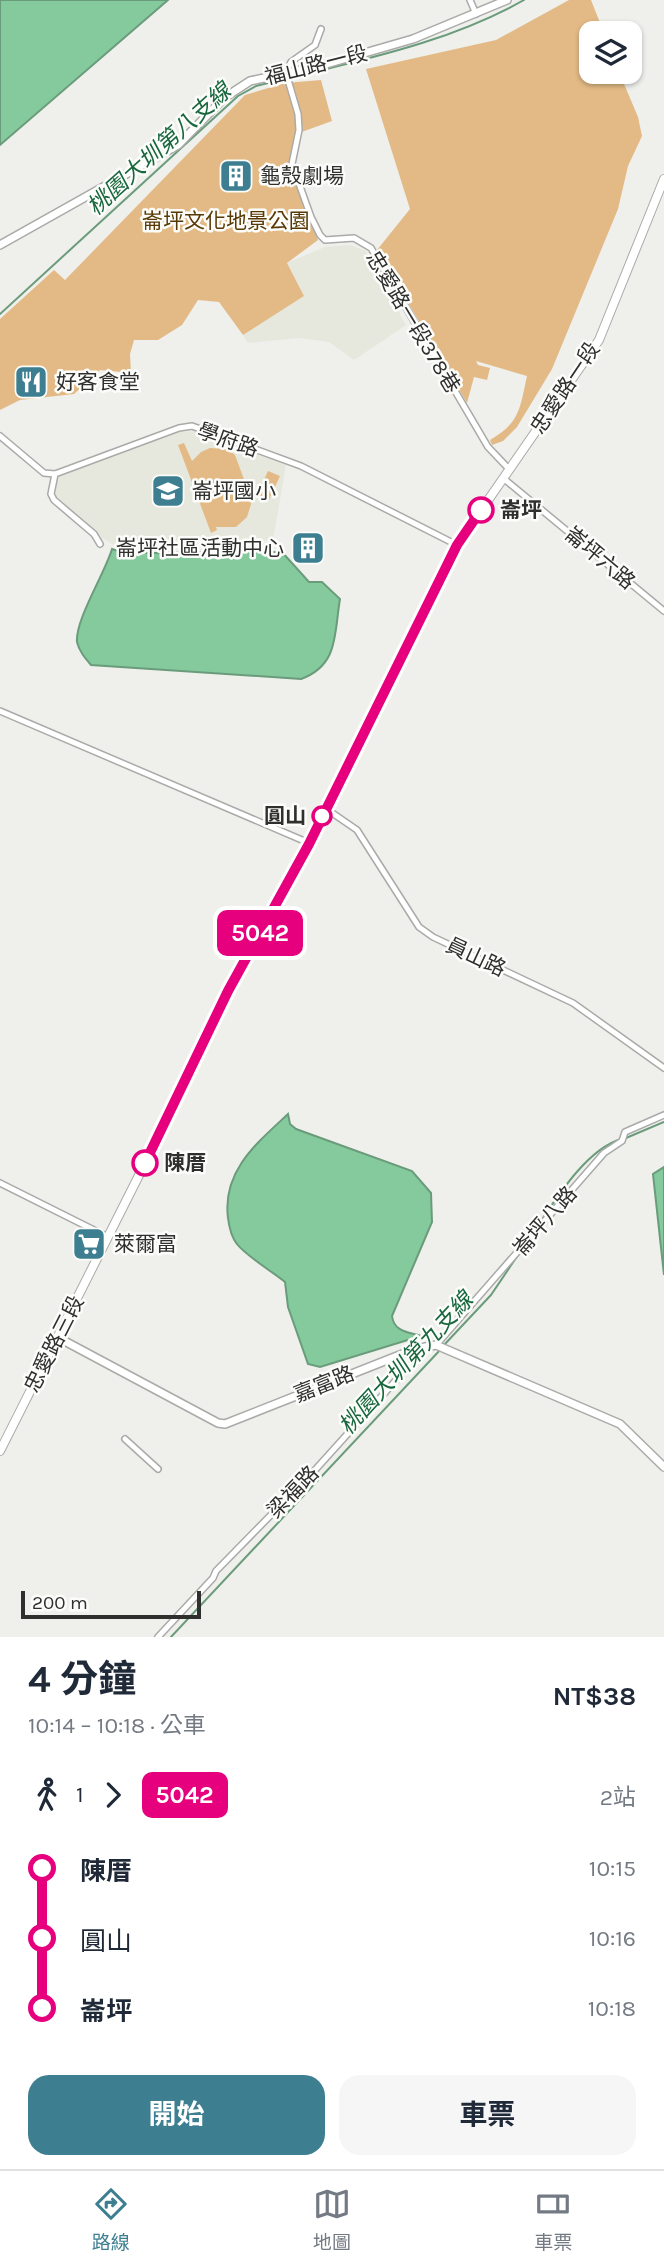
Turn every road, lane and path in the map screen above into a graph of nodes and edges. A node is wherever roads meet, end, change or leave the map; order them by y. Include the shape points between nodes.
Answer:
1 (470, 0) edge
2 (507, 0) edge
3 (476, 14) junction
4 (321, 29) dead end
5 (288, 77) junction
6 (664, 179) edge
7 (0, 245) edge
8 (0, 436) edge
9 (509, 469) junction
10 (55, 474) junction
11 (503, 478) junction
12 (100, 544) dead end
13 (457, 545) junction
14 (664, 611) edge
15 (0, 711) edge
16 (325, 808) junction
17 (309, 844) junction
18 (664, 1068) edge
19 (664, 1115) edge
20 (0, 1183) edge
21 (108, 1237) junction
22 (57, 1337) junction
23 (436, 1345) junction
24 (427, 1346) junction
25 (125, 1439) dead end
26 (0, 1451) edge
27 (664, 1467) edge
28 (158, 1469) dead end
29 (158, 1637) edge

1 - 3 street
2 - 3 street, 福山路一段
3 - 5 street, 福山路一段 via 413,39
4 - 5 street via 315,45 291,62
5 - 7 street, 福山路一段 via 250,81 225,98 178,145
5 - 9 street, 忠愛路一段378巷 via 299,130 292,164 320,235 325,240 354,238 371,248 488,447
6 - 9 main road, 忠愛路一段 via 599,340
8 - 10 street via 44,472
9 - 11 main road, 忠愛路一段
10 - 12 street via 54,500
10 - 13 street, 學府路 via 192,426 301,466
11 - 13 main road, 忠愛路一段
11 - 14 street, 崙坪六路
13 - 16 main road, 忠愛路一段
15 - 17 street
16 - 17 main road, 忠愛路一段
16 - 18 street, 員山路 via 357,830 418,927 573,1003
17 - 21 main road, 忠愛路三段 via 228,991
19 - 23 street, 崙坪八路 via 625,1132 622,1141 604,1153
20 - 21 street
21 - 22 main road, 忠愛路三段
22 - 24 street, 嘉富路 via 225,1424
22 - 26 main road, 忠愛路三段
23 - 24 street, 嘉富路
23 - 27 street, 嘉富路 via 620,1424
24 - 29 street, 梁福路
25 - 28 street

